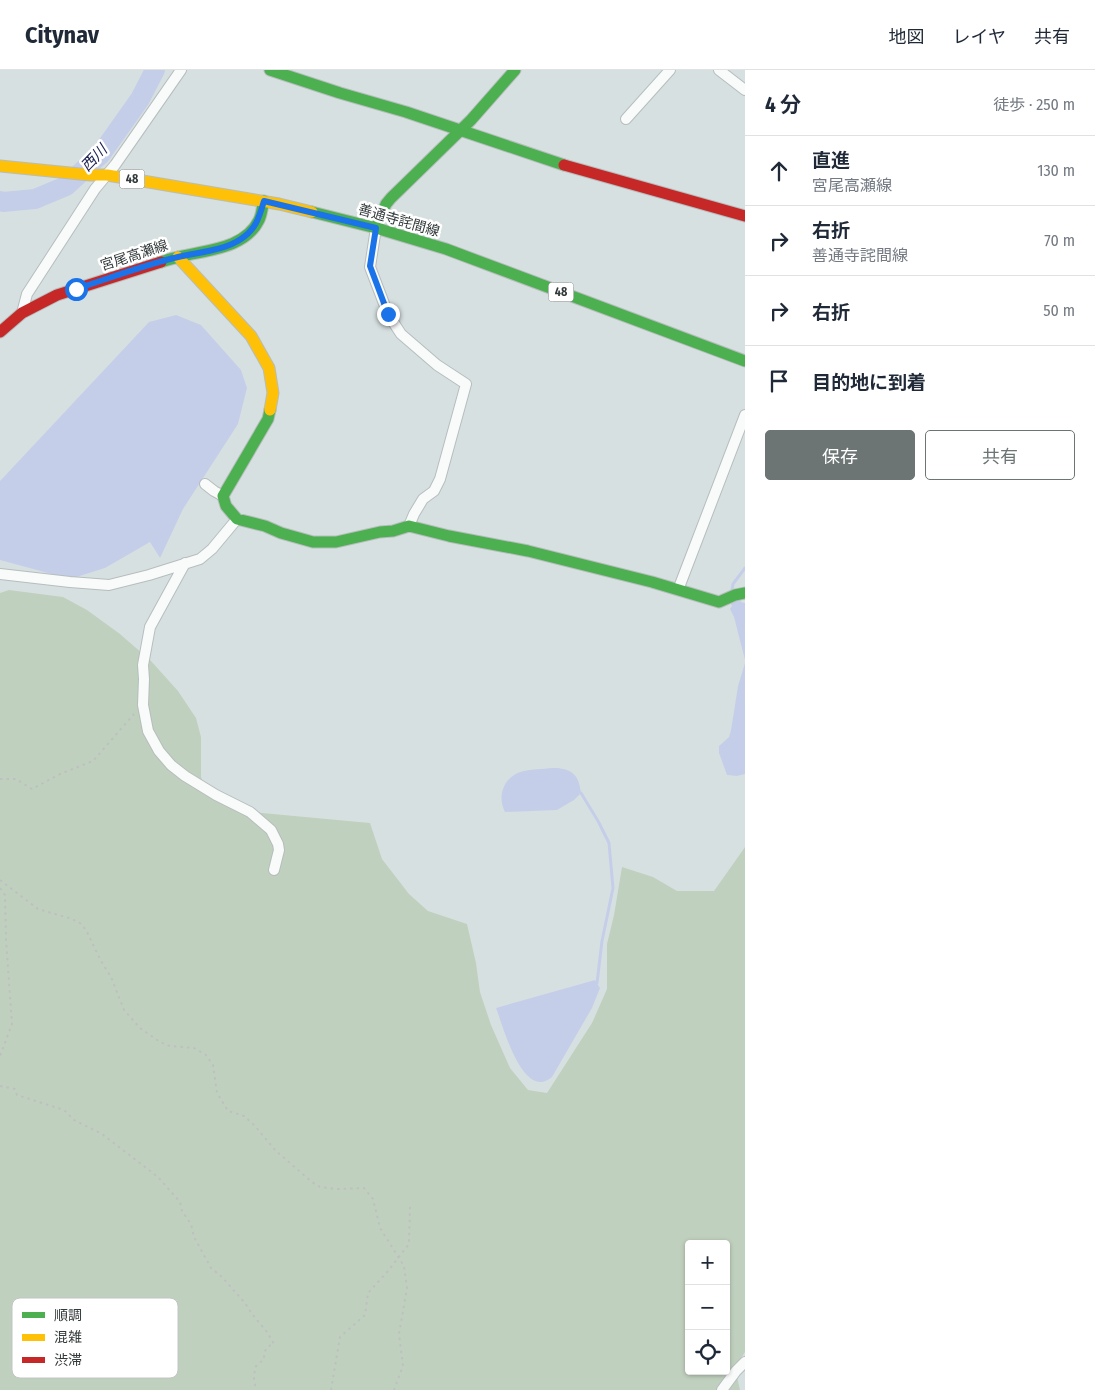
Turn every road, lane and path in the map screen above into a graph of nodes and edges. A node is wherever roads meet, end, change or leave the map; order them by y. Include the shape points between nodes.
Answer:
1 (181, 70) edge
2 (270, 70) edge
3 (515, 70) edge
4 (670, 70) edge
5 (719, 70) edge
6 (745, 90) edge
7 (626, 120) dead end
8 (461, 131) junction
9 (0, 166) edge
10 (106, 175) junction
11 (264, 201) junction
12 (745, 216) edge
13 (376, 228) junction
14 (178, 257) junction
15 (22, 313) junction
16 (0, 332) edge
17 (745, 361) edge
18 (745, 416) edge
19 (205, 484) dead end
20 (223, 496) junction
21 (237, 519) junction
22 (409, 526) junction
23 (185, 563) junction
24 (0, 574) edge
25 (678, 590) junction
26 (745, 593) edge
27 (142, 705) junction
28 (0, 779) edge
29 (274, 870) dead end
30 (0, 880) edge
31 (0, 888) edge
32 (0, 1056) edge
33 (0, 1086) edge
34 (410, 1205) dead end
35 (399, 1257) junction
36 (745, 1362) edge
37 (256, 1390) edge
38 (331, 1390) edge
39 (394, 1390) edge
40 (722, 1390) edge

1 - 10 street
2 - 8 street
3 - 8 street
4 - 7 street
5 - 6 street
8 - 12 street via 568,166
8 - 13 street via 391,198
9 - 10 street, 善通寺詫間線 / 48
10 - 11 street, 善通寺詫間線 / 48
10 - 15 street via 27,294
11 - 13 street, 善通寺詫間線 / 48
11 - 14 street, 宮尾高瀬線 via 252,230 240,240 225,247
13 - 17 street, 善通寺詫間線 / 48 via 446,249
13 - 22 street via 370,266 388,314 401,334 437,365 466,384 440,479 434,491 423,499
14 - 15 street, 宮尾高瀬線 via 57,296
14 - 20 street via 251,336 269,368 273,393 268,419
15 - 16 street, 宮尾高瀬線
18 - 25 street
19 - 20 street
20 - 21 street via 226,506
21 - 22 street via 314,542 336,542
21 - 23 street via 200,559
22 - 25 street via 528,551
23 - 24 street via 109,585
23 - 27 street via 150,627 143,665
25 - 26 street via 719,602 731,595
27 - 28 path via 93,761 32,789 16,779
27 - 29 street via 148,730 159,751 172,765 216,795 250,812 271,830 278,844
30 - 35 path via 38,909 79,922 111,977 124,1010 140,1028 160,1042 194,1048 206,1054 213,1065 217,1093 228,1111 244,1116 296,1170 320,1187 364,1188 373,1199 380,1228
31 - 32 path via 5,895 12,1024
33 - 37 path via 64,1110 74,1120 102,1134 158,1177 180,1202 211,1268 245,1303 274,1344 268,1346 264,1359 255,1367
34 - 35 path via 409,1244
35 - 38 path via 368,1293 365,1315 340,1337
35 - 39 path via 404,1266 407,1288 399,1334 402,1366
36 - 40 street

